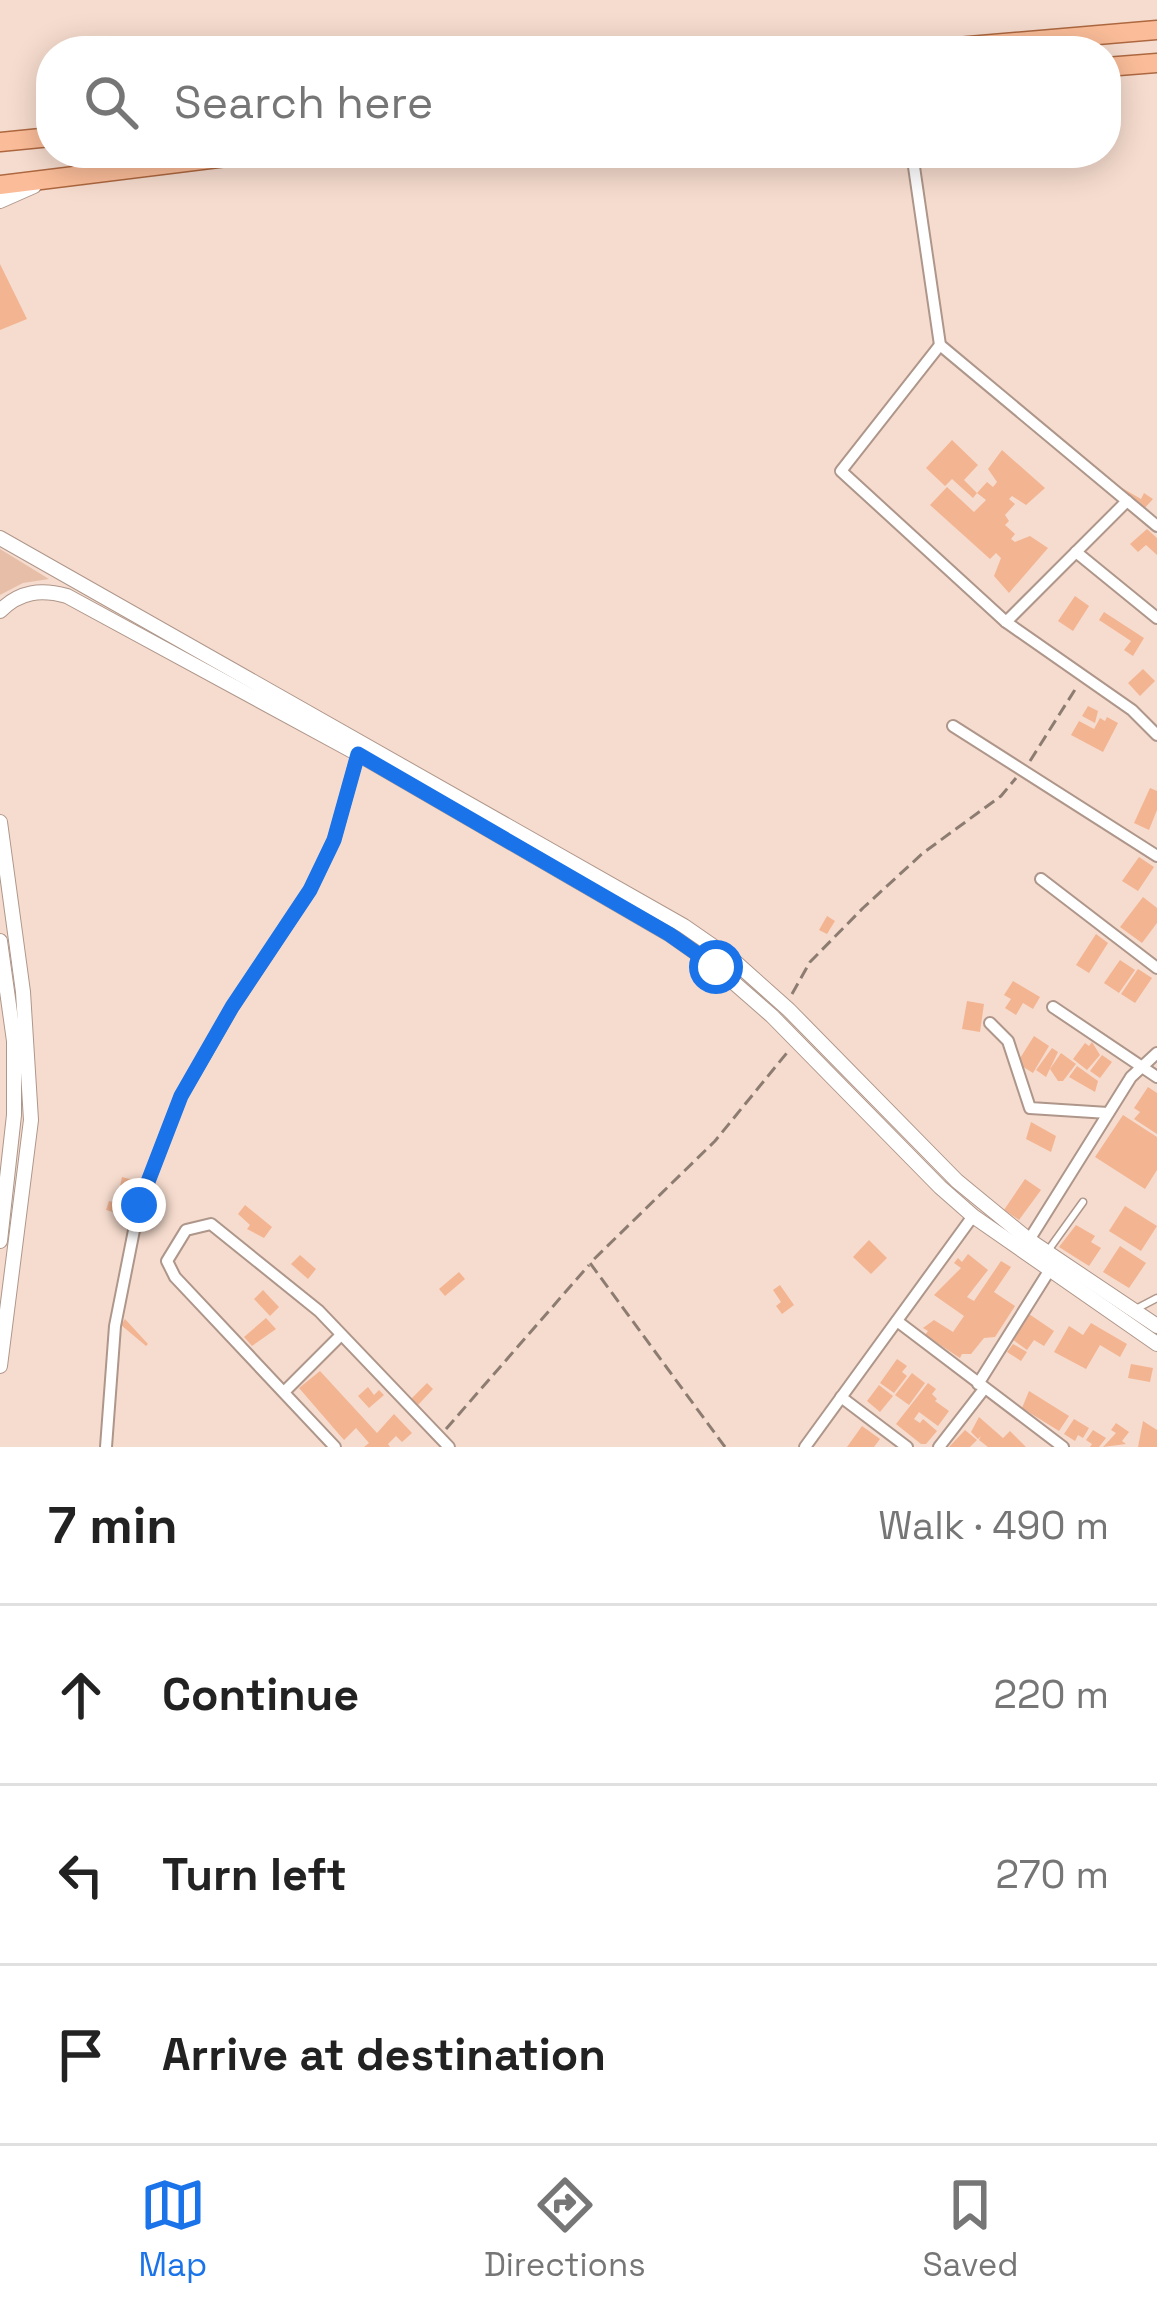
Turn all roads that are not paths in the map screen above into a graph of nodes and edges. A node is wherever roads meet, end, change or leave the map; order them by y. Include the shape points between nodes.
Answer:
1 (1157, 30) edge
2 (1086, 36) edge
3 (1157, 63) edge
4 (1121, 66) edge
5 (36, 138) edge
6 (0, 142) edge
7 (145, 168) edge
8 (914, 168) edge
9 (45, 181) junction
10 (0, 185) edge
11 (0, 201) edge
12 (940, 345) junction
13 (1127, 501) junction
14 (1157, 526) edge
15 (0, 538) edge
16 (1076, 552) junction
17 (122, 606) junction
18 (0, 611) edge
19 (1157, 618) edge
20 (113, 622) junction
21 (1006, 622) junction
22 (953, 726) dead end
23 (1157, 735) edge
24 (358, 754) junction
25 (0, 822) edge
26 (1157, 856) edge
27 (573, 870) junction
28 (1041, 879) dead end
29 (0, 941) edge
30 (1157, 968) edge
31 (3, 983) edge
32 (1053, 1007) dead end
33 (991, 1024) dead end
34 (1157, 1053) edge
35 (1142, 1067) junction
36 (1157, 1077) edge
37 (1108, 1114) junction
38 (1083, 1202) dead end
39 (973, 1216) junction
40 (1029, 1240) junction
41 (0, 1241) edge
42 (1047, 1252) junction
43 (1049, 1271) junction
44 (1157, 1298) edge
45 (1129, 1317) junction
46 (897, 1321) junction
47 (1157, 1326) edge
48 (340, 1336) junction
49 (1157, 1344) edge
50 (0, 1366) edge
51 (981, 1386) junction
52 (284, 1392) junction
53 (841, 1397) junction
54 (438, 1438) junction
55 (1060, 1446) edge
56 (106, 1447) edge
57 (335, 1447) edge
58 (423, 1447) edge
59 (449, 1447) edge
60 (806, 1447) edge
61 (907, 1447) edge
62 (939, 1447) edge

1 - 2 main road
3 - 4 main road
5 - 6 main road
7 - 9 main road
8 - 12 street
9 - 10 main road
9 - 11 street
12 - 13 street
12 - 21 street via 841,471
13 - 14 street
13 - 16 street
15 - 17 street
16 - 19 street
16 - 21 street
17 - 20 street
17 - 27 street
18 - 20 street via 48,591
20 - 24 street
21 - 23 street
22 - 26 street
24 - 27 street
24 - 56 street via 310,890 181,1096 139,1205 115,1326
25 - 50 street via 31,1120
27 - 39 street via 716,967
27 - 40 street via 733,960 957,1181
28 - 30 street
29 - 31 street
31 - 41 street via 14,1041 14,1115
32 - 35 street
33 - 37 street via 1008,1041 1030,1108
34 - 35 street
35 - 36 street
35 - 37 street
37 - 40 street
38 - 42 lane
39 - 43 street
39 - 46 street
40 - 42 street
42 - 45 street
43 - 45 street
43 - 51 street
44 - 45 lane
45 - 47 street
45 - 49 street
46 - 51 street
46 - 53 street
48 - 52 street
48 - 52 street via 211,1224 186,1230 167,1261 176,1277
48 - 54 street
51 - 55 street
51 - 62 street
52 - 57 street
53 - 60 street
53 - 61 street
54 - 58 street
54 - 59 street

